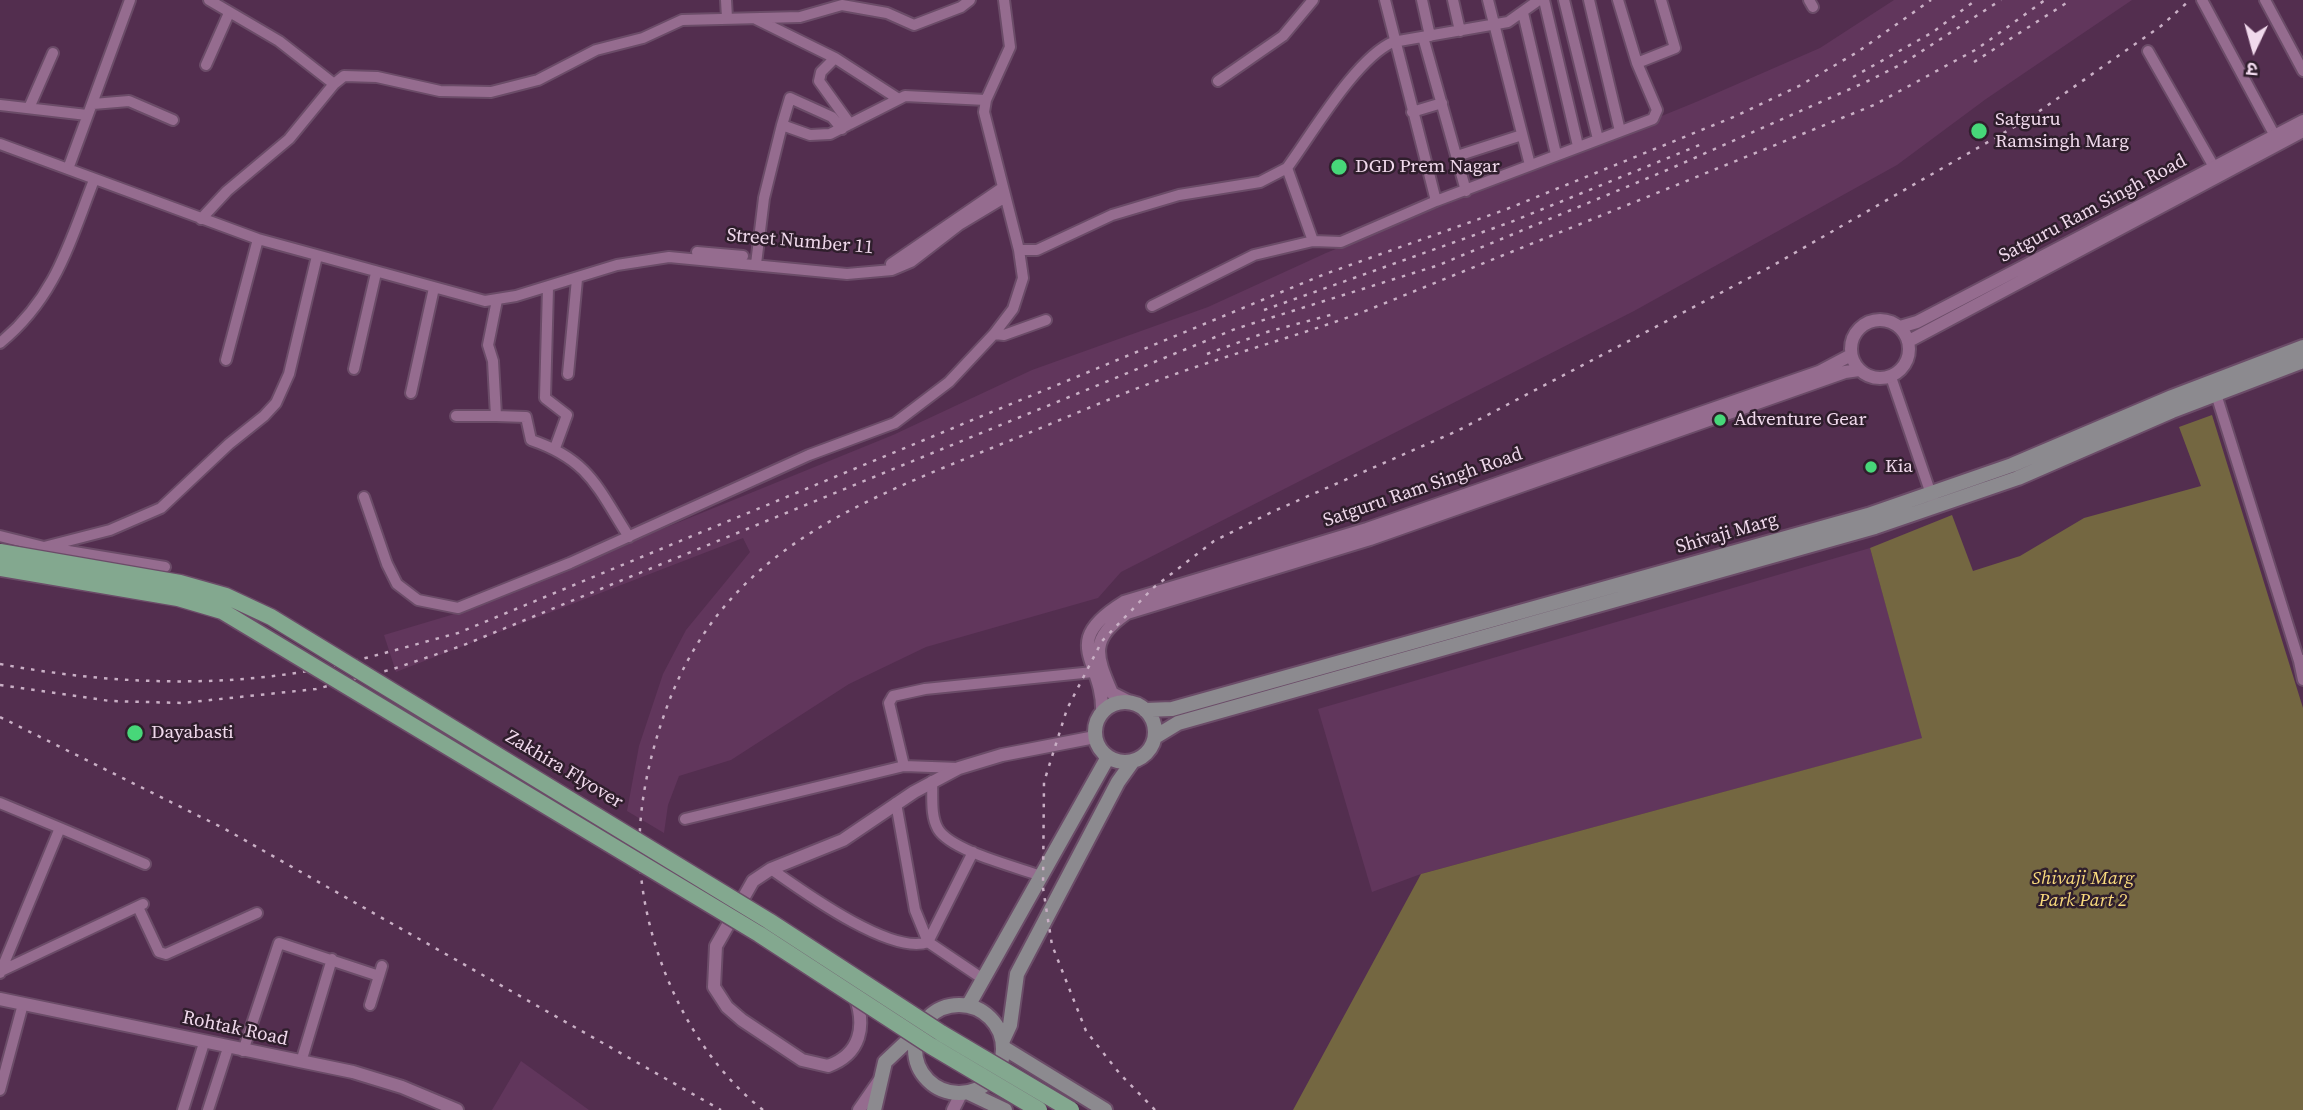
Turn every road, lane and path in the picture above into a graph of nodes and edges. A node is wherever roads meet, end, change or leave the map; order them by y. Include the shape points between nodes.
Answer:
1 (131, 0) edge
2 (209, 0) edge
3 (726, 0) edge
4 (970, 0) edge
5 (1004, 0) edge
6 (1313, 0) edge
7 (1385, 0) edge
8 (1422, 0) edge
9 (1453, 0) edge
10 (1488, 0) edge
11 (1564, 0) edge
12 (1589, 0) edge
13 (1618, 0) edge
14 (1661, 0) edge
15 (2202, 0) edge
16 (2265, 0) edge
17 (1536, 1) edge
18 (818, 6) edge
19 (229, 13) junction
20 (1523, 13) junction
21 (727, 18) junction
22 (753, 18) junction
23 (1494, 25) junction
24 (1460, 31) junction
25 (1426, 37) junction
26 (1393, 42) junction
27 (2148, 51) dead end
28 (53, 53) dead end
29 (835, 58) junction
30 (1637, 63) junction
31 (206, 65) dead end
32 (2303, 71) edge
33 (1218, 81) dead end
34 (334, 84) junction
35 (897, 98) junction
36 (986, 100) junction
37 (1442, 103) junction
38 (93, 104) junction
39 (0, 105) edge
40 (29, 108) junction
41 (1412, 112) junction
42 (88, 115) junction
43 (173, 120) dead end
44 (2303, 121) edge
45 (782, 125) junction
46 (846, 126) junction
47 (1620, 131) junction
48 (2303, 131) edge
49 (1522, 135) junction
50 (2275, 136) junction
51 (1598, 139) junction
52 (0, 144) edge
53 (1578, 146) junction
54 (1556, 154) junction
55 (1457, 156) junction
56 (1530, 165) junction
57 (2214, 167) junction
58 (1287, 168) junction
59 (68, 169) junction
60 (94, 180) junction
61 (1466, 191) junction
62 (1003, 193) junction
63 (1436, 201) junction
64 (201, 219) junction
65 (258, 239) junction
66 (1313, 241) junction
67 (1019, 250) junction
68 (317, 256) junction
69 (756, 261) junction
70 (376, 273) junction
71 (577, 279) junction
72 (434, 288) junction
73 (548, 288) junction
74 (498, 300) junction
75 (1152, 306) dead end
76 (1046, 320) dead end
77 (1900, 327) junction
78 (994, 334) junction
79 (1909, 341) junction
80 (0, 343) edge
81 (2303, 347) edge
82 (1851, 355) junction
83 (226, 360) dead end
84 (2303, 361) edge
85 (354, 369) dead end
86 (1859, 370) junction
87 (568, 373) dead end
88 (1891, 377) junction
89 (411, 393) dead end
90 (2216, 394) junction
91 (456, 416) dead end
92 (496, 416) junction
93 (555, 448) junction
94 (363, 497) dead end
95 (1934, 500) junction
96 (0, 536) edge
97 (629, 537) junction
98 (44, 547) junction
99 (0, 552) edge
100 (165, 567) dead end
101 (0, 568) edge
102 (2301, 661) edge
103 (1093, 672) junction
104 (2303, 680) edge
105 (1132, 703) junction
106 (1145, 710) junction
107 (1102, 712) junction
108 (1095, 737) junction
109 (1155, 737) junction
110 (1108, 757) junction
111 (1133, 761) junction
112 (904, 766) junction
113 (959, 768) junction
114 (932, 781) junction
115 (0, 803) edge
116 (896, 803) junction
117 (685, 819) dead end
118 (60, 828) junction
119 (973, 852) junction
120 (145, 864) dead end
121 (771, 869) junction
122 (1041, 876) junction
123 (257, 913) dead end
124 (928, 942) junction
125 (332, 959) junction
126 (0, 972) edge
127 (983, 979) junction
128 (855, 996) junction
129 (0, 999) edge
130 (23, 1004) junction
131 (370, 1005) dead end
132 (968, 1006) junction
133 (919, 1030) junction
134 (204, 1043) junction
135 (1003, 1044) junction
136 (228, 1048) junction
137 (243, 1051) junction
138 (301, 1062) junction
139 (879, 1080) junction
140 (0, 1090) edge
141 (963, 1093) junction
142 (183, 1110) edge
143 (208, 1110) edge
144 (457, 1110) edge
145 (859, 1110) edge
146 (874, 1110) edge
147 (953, 1110) edge
148 (1005, 1110) edge
149 (1039, 1110) edge
150 (1071, 1110) edge
151 (1105, 1110) edge

1 - 38 street
2 - 19 street
3 - 21 street
4 - 18 street via 914,25 887,13
5 - 36 street via 1010,47
6 - 33 street via 1283,36
7 - 26 street
8 - 25 street
9 - 24 street
10 - 23 street
11 - 51 street
12 - 47 street
13 - 30 street
14 - 30 street via 1675,48
15 - 50 street
16 - 32 street
17 - 20 street
17 - 53 street
18 - 22 street via 800,18
19 - 31 street
19 - 34 street via 279,41
20 - 23 street
20 - 54 street
21 - 22 street
21 - 34 street via 682,20 643,38 596,50 508,90 453,92 358,75 344,76
22 - 29 street
23 - 24 street
23 - 49 street
24 - 25 street
25 - 26 street
25 - 37 street
26 - 41 street
26 - 58 street via 1378,48 1359,69
27 - 57 street
28 - 40 street
29 - 35 street
29 - 46 street via 819,81
30 - 47 street via 1657,116
34 - 64 street via 289,139
35 - 36 street
35 - 46 street
36 - 62 street via 986,123
37 - 41 street
37 - 55 street
38 - 42 street
38 - 43 street via 129,101
39 - 40 street
40 - 42 street
41 - 63 street
42 - 59 street
44 - 50 street, Satguru Ram Singh Road
45 - 46 street via 810,135 830,134
45 - 46 street via 790,98
45 - 69 street via 764,198
47 - 51 street
48 - 79 street, Satguru Ram Singh Road
49 - 55 street
49 - 56 street
50 - 57 street, Satguru Ram Singh Road
51 - 53 street
52 - 59 street, Street Number 11
53 - 54 street
54 - 56 street
55 - 61 street
56 - 61 street
57 - 77 street, Satguru Ram Singh Road
58 - 66 street
58 - 67 street via 1260,182 1179,195 1112,215 1037,250
59 - 60 street, Street Number 11
60 - 64 street, Street Number 11
60 - 80 street via 49,291
61 - 63 street
62 - 67 street
62 - 69 street, Street Number 11 via 900,268 846,274
63 - 66 street via 1341,242
64 - 65 street, Street Number 11
65 - 68 street, Street Number 11
65 - 83 street
66 - 75 street via 1254,256
67 - 78 street via 1023,278 1013,309
68 - 70 street, Street Number 11
68 - 98 street via 289,374 264,416 161,508 110,530
69 - 71 street, Street Number 11 via 673,257 617,265
70 - 72 street, Street Number 11
70 - 85 street
71 - 73 street, Street Number 11
71 - 87 street
72 - 74 street, Street Number 11 via 478,300
72 - 89 street
73 - 74 street, Street Number 11
73 - 93 street via 545,398 567,415
74 - 92 street via 488,345
76 - 78 street via 1004,335
77 - 79 street
77 - 82 street via 1880,319 1869,321 1851,341
78 - 97 street via 949,383 895,423 809,455
79 - 88 street via 1903,368
81 - 95 main road, Shivaji Marg via 2172,397
82 - 86 street
82 - 103 street, Satguru Ram Singh Road via 1819,372 1367,529 1124,602 1095,624 1087,642
84 - 90 main road, Shivaji Marg
86 - 88 street via 1868,376
86 - 105 street, Satguru Ram Singh Road via 1370,539 1127,613 1106,628 1100,643 1100,666 1112,693
88 - 95 street
90 - 95 main road, Shivaji Marg via 2018,478
90 - 102 street
91 - 92 street
92 - 93 street via 526,417 531,440
93 - 97 street via 585,469
94 - 97 street via 397,584 418,600 445,607 474,603
95 - 106 main road, Shivaji Marg via 1172,709
95 - 109 main road, Shivaji Marg via 1673,585 1178,723
96 - 98 street
98 - 100 street
99 - 150 main road, Zakhira Flyover, bridge via 180,583 226,596 271,617
101 - 128 main road, Zakhira Flyover, bridge via 178,598 222,611
102 - 104 street
103 - 107 street, Satguru Ram Singh Road via 1103,696
103 - 112 street via 896,694 889,703
105 - 106 main road
105 - 107 main road via 1116,703
106 - 109 main road via 1154,722
107 - 108 main road
108 - 110 main road
108 - 113 street
109 - 111 main road via 1143,756
110 - 111 main road
110 - 122 main road
111 - 135 main road via 1017,974
112 - 113 street
112 - 117 street
113 - 114 street
114 - 116 street
114 - 119 street via 933,816 939,831
115 - 118 street
116 - 121 street via 828,848
116 - 124 street via 915,910
118 - 120 street
118 - 126 street
119 - 122 street
119 - 124 street
121 - 124 street via 852,923 889,937
121 - 128 street via 753,881 716,946 714,987 727,1007 803,1060 828,1066 848,1056 862,1026
122 - 127 main road
123 - 126 street via 166,954 159,952 141,906
124 - 127 street
125 - 131 street via 381,971
125 - 137 street via 279,943
125 - 138 street
127 - 132 main road
128 - 149 main road, Zakhira Flyover, bridge
129 - 130 street, Rohtak Road
130 - 134 street, Rohtak Road
130 - 140 street
132 - 133 main road via 944,1007
132 - 135 main road via 991,1018
133 - 139 main road via 885,1062
133 - 141 main road via 915,1059 921,1072 936,1087
134 - 136 street, Rohtak Road
134 - 142 street
135 - 141 main road via 1002,1063 995,1077 983,1087
135 - 151 main road
136 - 137 street, Rohtak Road
136 - 143 street
137 - 138 street, Rohtak Road
138 - 144 street, Rohtak Road via 383,1081
139 - 145 street
139 - 146 main road
141 - 147 street
141 - 148 main road

